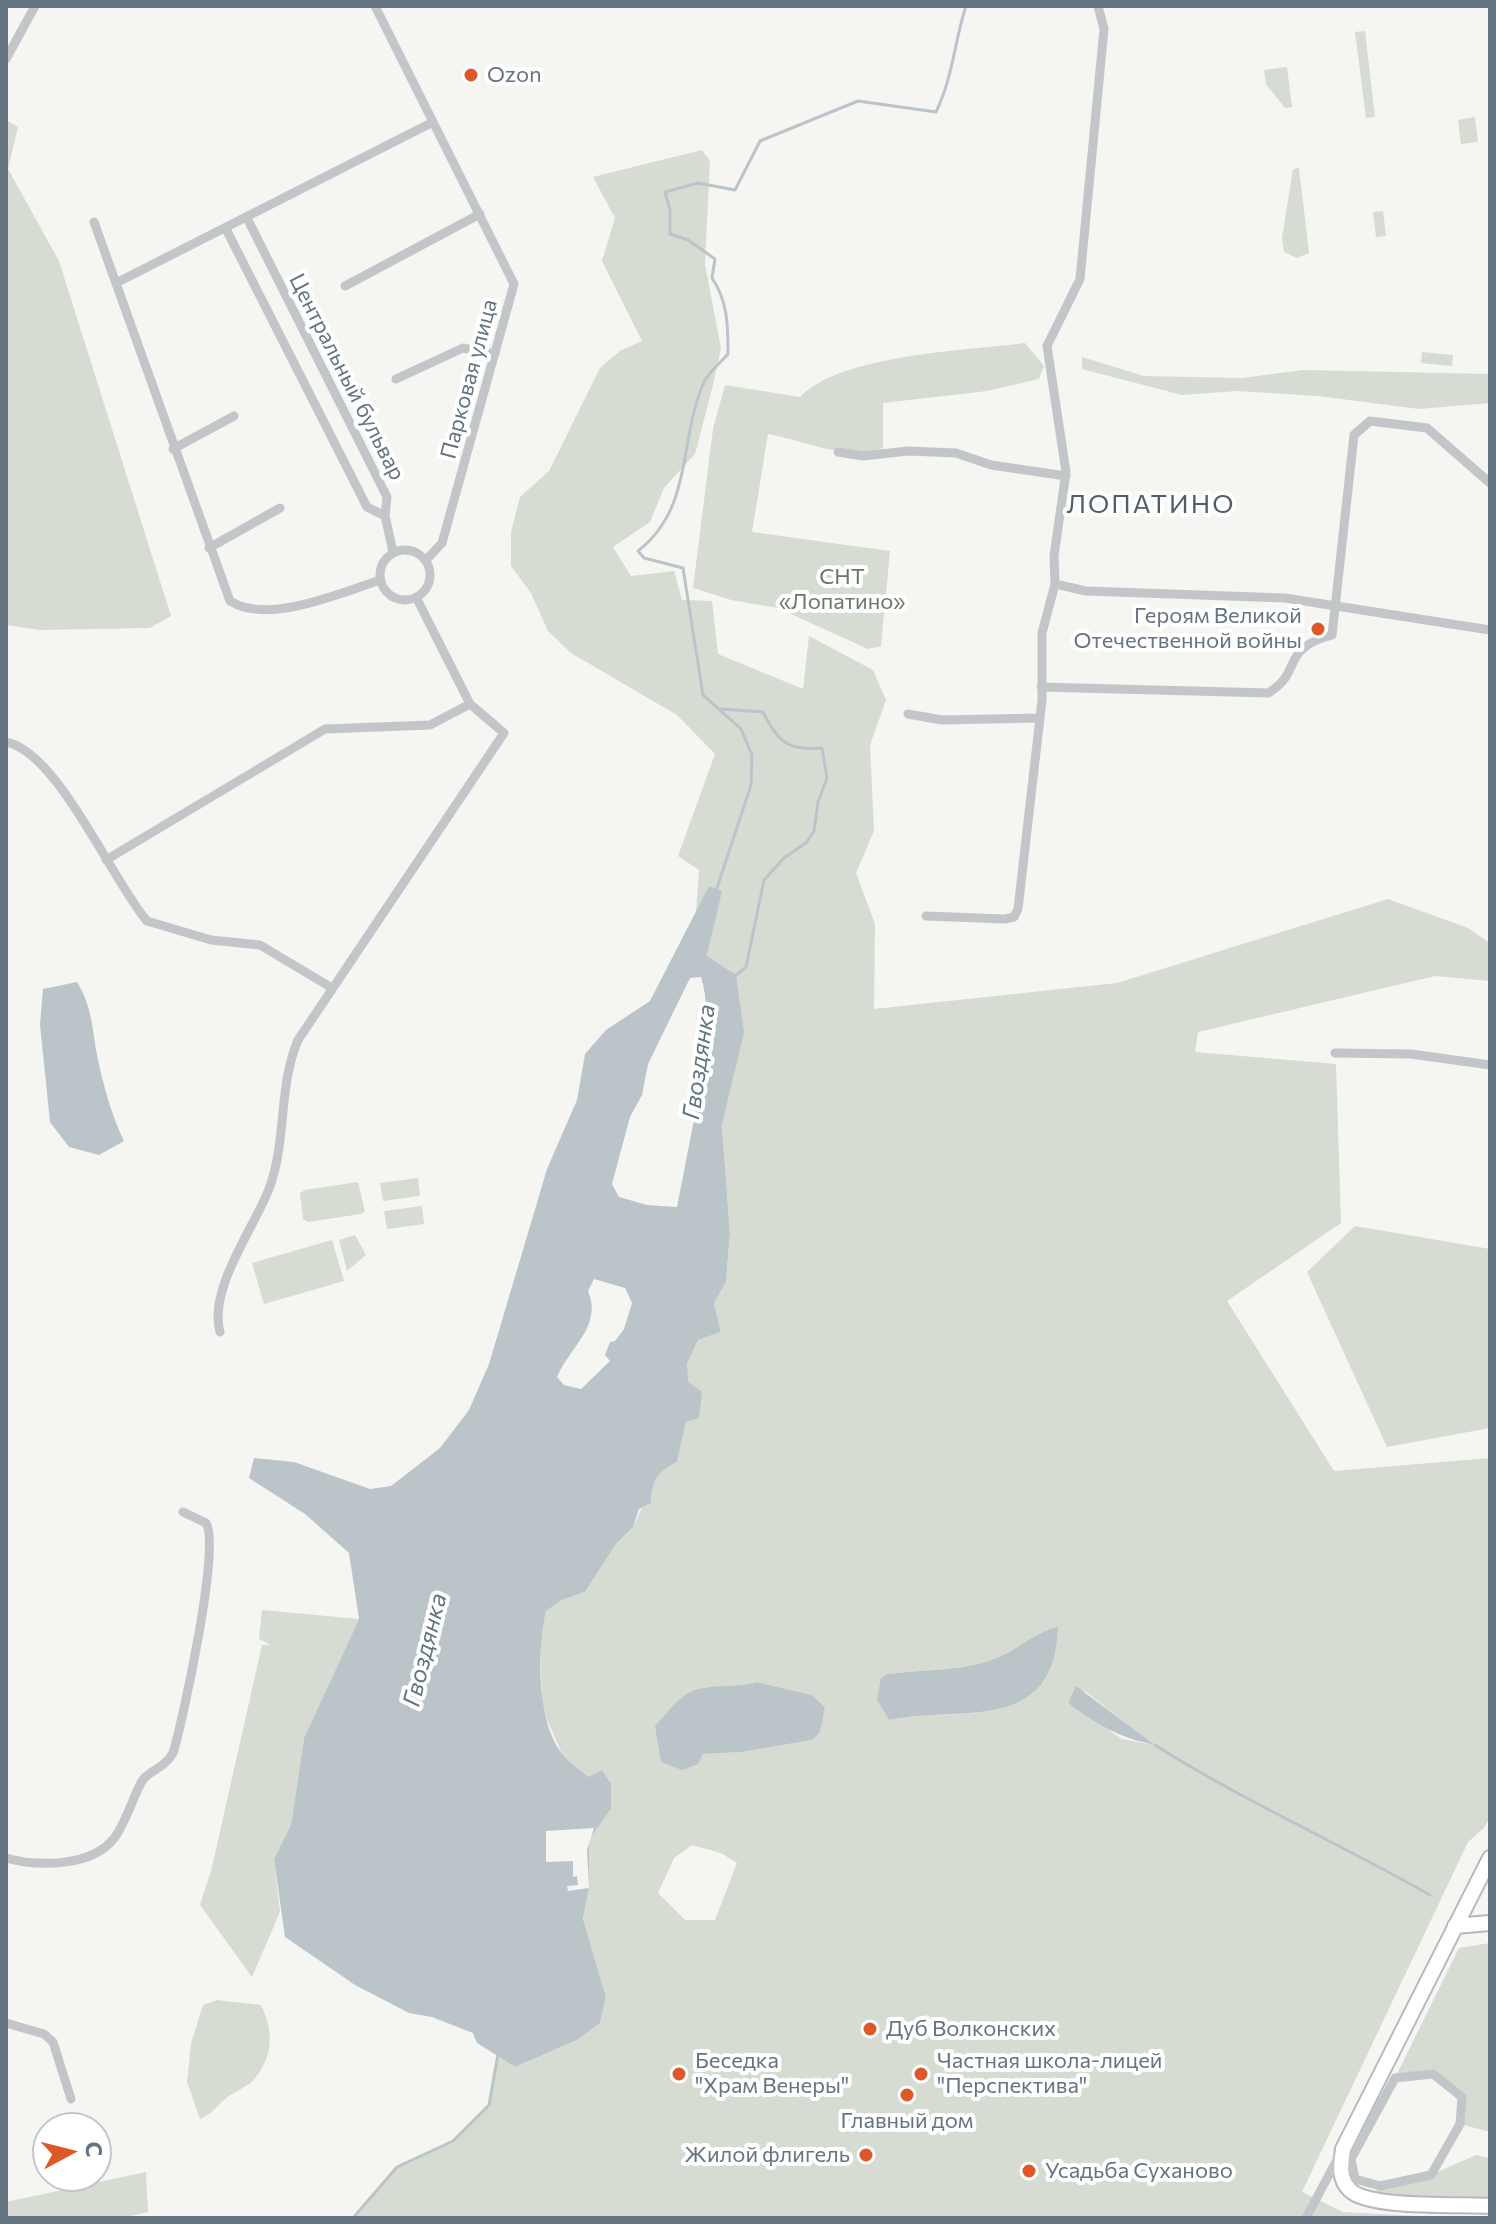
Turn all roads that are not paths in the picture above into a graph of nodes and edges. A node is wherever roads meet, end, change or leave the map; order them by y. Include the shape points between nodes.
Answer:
1 (35, 6) edge
2 (375, 6) edge
3 (1098, 6) edge
4 (6, 59) edge
5 (433, 122) junction
6 (480, 214) junction
7 (247, 218) junction
8 (94, 222) dead end
9 (226, 229) junction
10 (116, 283) junction
11 (345, 286) dead end
12 (495, 354) junction
13 (396, 379) dead end
14 (234, 416) dead end
15 (173, 449) junction
16 (838, 452) dead end
17 (1066, 476) junction
18 (1490, 483) edge
19 (280, 508) dead end
20 (385, 516) junction
21 (209, 548) junction
22 (393, 552) junction
23 (426, 560) junction
24 (380, 580) junction
25 (1055, 584) junction
26 (416, 597) junction
27 (1337, 605) junction
28 (1490, 630) edge
29 (1041, 687) junction
30 (470, 704) junction
31 (908, 714) dead end
32 (1039, 718) junction
33 (6, 742) edge
34 (106, 860) junction
35 (926, 916) dead end
36 (332, 988) junction
37 (1335, 1053) dead end
38 (1490, 1065) edge
39 (220, 1332) dead end
40 (183, 1512) dead end
41 (6, 1858) edge
42 (1490, 1858) edge
43 (1490, 1923) edge
44 (1455, 1926) junction
45 (6, 2023) edge
46 (71, 2099) dead end
47 (1343, 2149) junction
48 (1355, 2179) joint
49 (1490, 2206) edge
50 (1306, 2218) edge

1 - 4 street
2 - 5 street, Парковая улица
3 - 17 street via 1104,29 1080,279 1047,346
5 - 6 street, Парковая улица
5 - 7 street
6 - 11 street
6 - 12 street, Парковая улица via 514,284
7 - 9 street
7 - 20 street, Центральный бульвар via 387,497
8 - 10 street
9 - 10 street
9 - 20 street, Центральный бульвар via 367,507
10 - 15 street
12 - 13 street via 463,348
12 - 23 street, Парковая улица via 442,543
14 - 15 street
15 - 21 street
16 - 17 street via 956,453 991,465
17 - 25 street
18 - 27 street via 1427,428 1370,421 1354,435
19 - 21 street
20 - 22 street
21 - 24 street via 230,601 239,607 290,609
22 - 23 street via 415,551
22 - 24 street via 383,562
23 - 26 street via 431,576
24 - 26 street via 392,597
25 - 27 street via 1086,591 1285,598
25 - 29 street via 1042,633
26 - 30 street
27 - 28 street
27 - 29 street via 1332,635 1298,650 1282,684 1268,693
29 - 32 street
30 - 34 street via 430,725 325,729
30 - 36 street via 504,733
31 - 32 street via 942,720
32 - 35 street via 1014,917
33 - 34 street via 35,756
34 - 36 street via 147,921 211,940 260,945
36 - 39 street via 292,1054 269,1190 224,1289
37 - 38 street via 1411,1054
40 - 41 street via 206,1523 211,1543 200,1627 173,1753 166,1766 143,1778 109,1845 76,1860
42 - 44 main road
43 - 44 main road
44 - 47 main road
45 - 46 street via 44,2034 53,2042
47 - 49 main road via 1342,2179 1356,2196
47 - 50 street
48 - 48 street via 1351,2159 1395,2078 1433,2074 1462,2097 1460,2124 1431,2175 1380,2186

